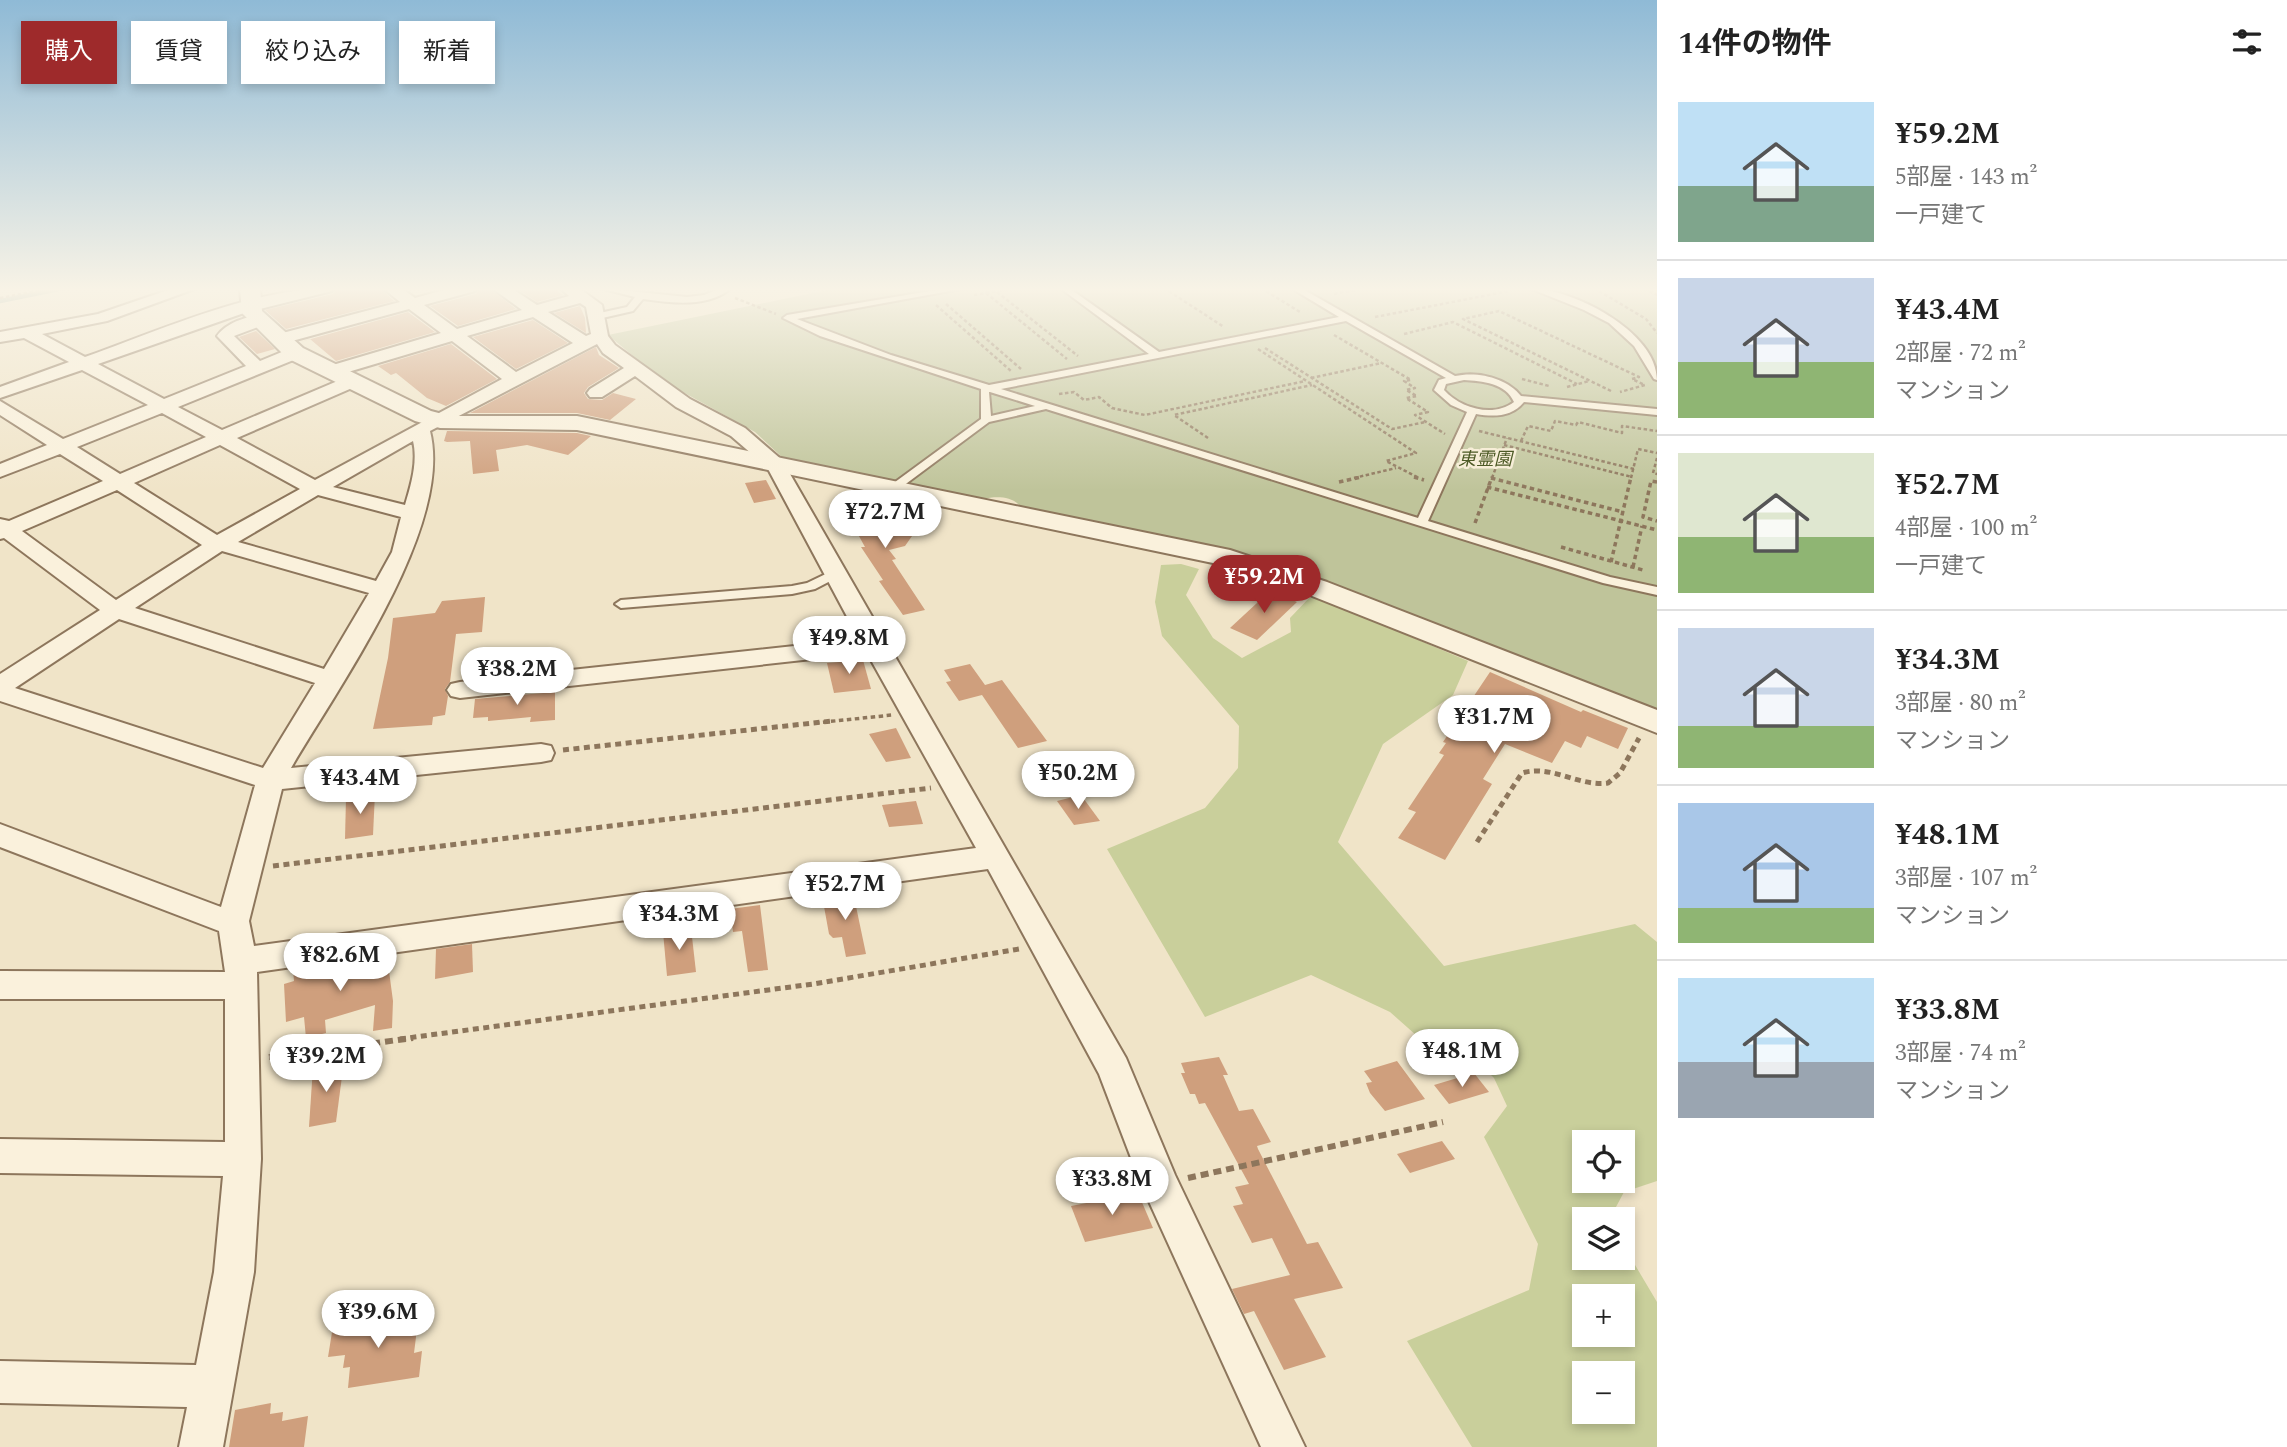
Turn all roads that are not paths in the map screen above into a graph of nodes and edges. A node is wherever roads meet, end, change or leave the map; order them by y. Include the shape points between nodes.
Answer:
1 (70, 356) edge
2 (106, 356) edge
3 (246, 356) edge
4 (275, 356) edge
5 (305, 356) edge
6 (398, 356) edge
7 (481, 356) edge
8 (559, 356) edge
9 (617, 356) edge
10 (890, 356) edge
11 (1158, 356) edge
12 (1412, 356) edge
13 (1644, 356) edge
14 (84, 363) junction
15 (258, 368) junction
16 (634, 370) junction
17 (343, 376) junction
18 (1657, 377) edge
19 (1452, 378) junction
20 (514, 379) junction
21 (990, 388) junction
22 (0, 393) edge
23 (596, 393) dead end
24 (1519, 399) junction
25 (162, 406) junction
26 (1048, 406) junction
27 (0, 407) edge
28 (1473, 410) junction
29 (1655, 412) edge
30 (986, 420) junction
31 (428, 425) junction
32 (220, 439) junction
33 (62, 446) junction
34 (775, 464) junction
35 (0, 471) edge
36 (118, 482) junction
37 (895, 487) junction
38 (314, 488) junction
39 (413, 514) junction
40 (1422, 522) junction
41 (2, 529) edge
42 (218, 544) junction
43 (834, 575) junction
44 (383, 590) junction
45 (1657, 591) edge
46 (621, 604) dead end
47 (113, 609) junction
48 (875, 645) junction
49 (329, 679) junction
50 (0, 686) edge
51 (460, 690) dead end
52 (0, 692) edge
53 (1653, 720) edge
54 (541, 753) road end
55 (270, 780) junction
56 (0, 835) edge
57 (995, 857) junction
58 (233, 921) junction
59 (240, 973) junction
60 (0, 985) edge
61 (0, 1156) edge
62 (243, 1159) junction
63 (0, 1382) edge
64 (213, 1386) junction
65 (201, 1447) edge
66 (1283, 1447) edge

1 - 14 street
2 - 14 street
3 - 15 street
4 - 15 street
5 - 17 street
6 - 17 street
7 - 20 street
8 - 20 street
9 - 16 street
10 - 21 lane
11 - 21 lane
12 - 19 lane
13 - 18 lane
14 - 22 street
14 - 25 street
15 - 25 street
16 - 23 street
16 - 34 street via 738,432
17 - 31 street
17 - 32 street
19 - 24 lane via 1494,382
19 - 28 lane via 1439,386 1441,394
20 - 31 street
21 - 26 lane
21 - 30 lane via 984,391
24 - 28 lane via 1516,407 1503,412
24 - 29 lane
25 - 32 street
25 - 33 street
26 - 30 lane
26 - 40 lane
27 - 33 street
28 - 40 lane
30 - 37 lane
31 - 34 street via 577,423
31 - 38 street
31 - 39 street
32 - 36 street
32 - 38 street
33 - 35 street
33 - 36 street
34 - 37 street
34 - 43 street
36 - 41 street
36 - 42 street
37 - 53 street via 1220,556 1317,588
38 - 39 street
38 - 42 street
39 - 44 street via 403,552
40 - 45 lane via 1606,580
41 - 47 street
42 - 44 street
42 - 47 street
43 - 46 lane via 792,590
43 - 48 street
44 - 49 street
47 - 49 street
47 - 50 street
48 - 51 street
48 - 57 street
49 - 55 street
52 - 55 street
54 - 55 street
55 - 58 street
56 - 58 street via 210,917
57 - 59 street
57 - 66 street via 1114,1069 1160,1184
58 - 59 street
59 - 60 street
59 - 62 street
61 - 62 street
62 - 64 street via 234,1272
63 - 64 street
64 - 65 street

